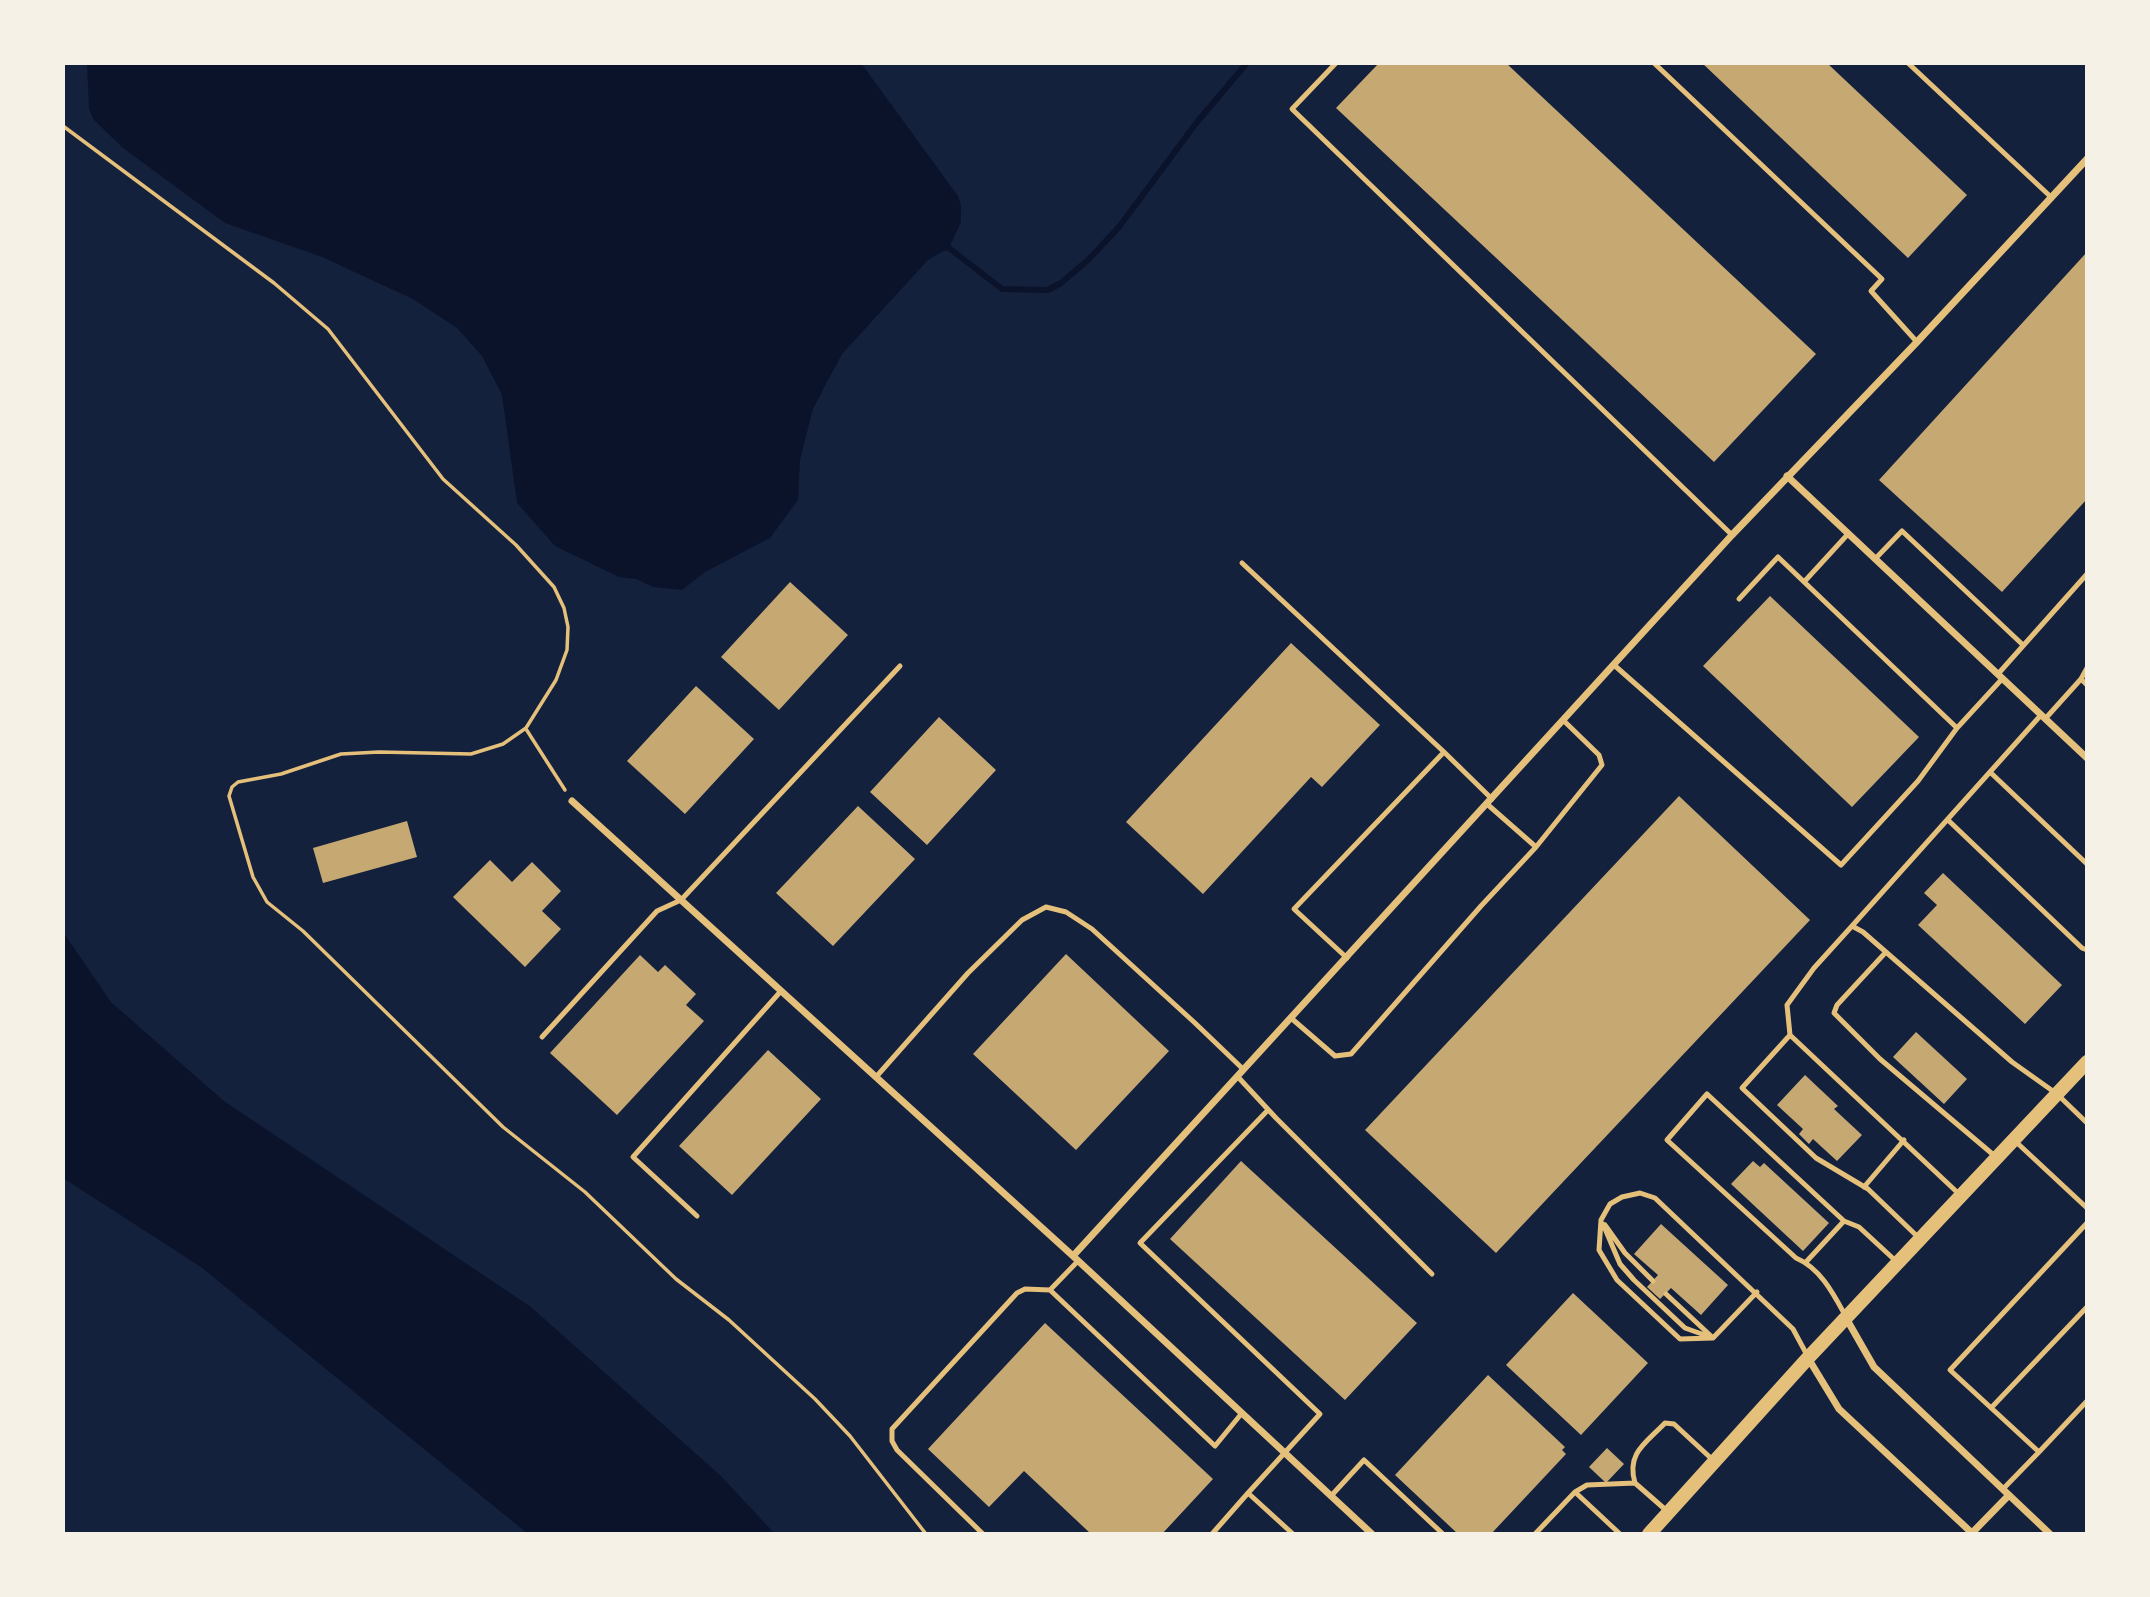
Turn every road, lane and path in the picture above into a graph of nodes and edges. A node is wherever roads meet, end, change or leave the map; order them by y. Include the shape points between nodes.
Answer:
1 (1336, 63) edge
2 (1654, 63) edge
3 (1908, 63) edge
4 (63, 126) edge
5 (2087, 159) edge
6 (2052, 198) junction
7 (1917, 342) junction
8 (1787, 476) junction
9 (1848, 534) junction
10 (1732, 535) junction
11 (1875, 559) junction
12 (1242, 563) dead end
13 (2087, 574) edge
14 (1804, 582) junction
15 (1739, 599) dead end
16 (2024, 645) junction
17 (1614, 665) junction
18 (900, 666) dead end
19 (2087, 667) edge
20 (2000, 677) junction
21 (2081, 679) junction
22 (2087, 685) edge
23 (2043, 717) junction
24 (1563, 720) junction
25 (526, 728) junction
26 (1957, 728) junction
27 (1444, 752) junction
28 (2087, 758) edge
29 (1990, 772) junction
30 (572, 801) joint
31 (1489, 801) junction
32 (1948, 820) junction
33 (1536, 847) junction
34 (2087, 864) edge
35 (681, 900) junction
36 (1852, 926) junction
37 (2087, 950) edge
38 (1886, 952) junction
39 (1347, 958) junction
40 (781, 991) junction
41 (1292, 1018) junction
42 (1790, 1035) junction
43 (542, 1037) dead end
44 (2087, 1062) edge
45 (1241, 1074) junction
46 (876, 1077) junction
47 (2057, 1094) junction
48 (1268, 1111) junction
49 (2087, 1123) edge
50 (1904, 1140) junction
51 (2014, 1140) junction
52 (1997, 1158) junction
53 (1864, 1187) junction
54 (1962, 1196) junction
55 (2087, 1208) edge
56 (697, 1216) dead end
57 (1601, 1220) junction
58 (1844, 1221) junction
59 (2087, 1223) edge
60 (1921, 1240) junction
61 (1075, 1258) junction
62 (1806, 1262) junction
63 (1899, 1263) junction
64 (1432, 1274) dead end
65 (1653, 1281) dead end
66 (1050, 1290) junction
67 (1757, 1292) junction
68 (1665, 1294) dead end
69 (2087, 1307) edge
70 (1846, 1318) junction
71 (1713, 1338) junction
72 (1808, 1358) junction
73 (2087, 1401) edge
74 (1991, 1408) junction
75 (1242, 1413) junction
76 (2039, 1452) junction
77 (1285, 1453) junction
78 (1715, 1462) junction
79 (1634, 1483) junction
80 (1575, 1492) junction
81 (2006, 1492) junction
82 (1248, 1493) junction
83 (1331, 1496) junction
84 (1668, 1513) junction
85 (1973, 1533) edge
86 (926, 1534) edge
87 (984, 1534) edge
88 (1212, 1534) edge
89 (1293, 1534) edge
90 (1372, 1534) edge
91 (1443, 1534) edge
92 (1535, 1534) edge
93 (1620, 1534) edge
94 (1648, 1534) edge
95 (2050, 1534) edge

1 - 10 lane via 1292,109
2 - 7 lane via 1882,279 1871,291
3 - 6 lane
4 - 25 path via 274,283 328,329 443,479 516,545 554,587 565,608 567,650 556,680
5 - 6 street
6 - 7 street
7 - 8 street
8 - 9 street
8 - 10 street
9 - 11 street
9 - 14 lane
10 - 17 street
11 - 16 lane via 1902,531
11 - 20 street
12 - 27 lane
13 - 16 lane
14 - 15 lane via 1778,557
14 - 26 lane
16 - 20 lane
17 - 24 street
17 - 26 lane via 1841,865 1918,781
18 - 35 lane
19 - 21 lane
20 - 23 street
20 - 26 lane
21 - 22 lane
21 - 23 lane
23 - 28 street
23 - 29 lane
24 - 31 street
24 - 33 lane via 1599,755 1602,765
25 - 30 path
25 - 86 path via 503,744 471,754 341,754 281,774 238,782 229,796 253,877 267,902 303,931 503,1127 585,1192 676,1279 729,1320 815,1399 850,1436
27 - 31 lane
27 - 39 lane via 1294,909
29 - 32 lane
29 - 34 lane
30 - 35 street
31 - 33 lane
31 - 39 street
32 - 36 lane
32 - 37 lane
33 - 41 lane via 1351,1054 1335,1056
35 - 40 street
35 - 43 lane via 657,911
36 - 38 lane
36 - 42 lane via 1787,1005
38 - 47 lane via 2012,1062
38 - 52 lane via 1834,1013 1880,1059
39 - 41 street
40 - 46 street
40 - 56 lane via 633,1157
41 - 45 street
42 - 50 lane
42 - 53 lane via 1742,1088 1816,1158
44 - 47 main road
45 - 46 lane via 1092,929 1066,912 1045,907 1022,920 968,973
45 - 48 lane
45 - 61 street
46 - 61 street
47 - 49 lane
47 - 51 main road
48 - 64 lane
48 - 77 lane via 1140,1244 1320,1414
50 - 53 lane
50 - 54 lane
51 - 52 main road
51 - 55 lane
52 - 54 main road
53 - 60 lane
54 - 60 main road
57 - 65 lane via 1625,1254
57 - 67 lane via 1610,1204 1622,1197 1640,1193 1656,1198
57 - 71 lane via 1620,1264 1634,1280 1685,1328
57 - 71 lane via 1599,1250 1617,1280 1680,1339
58 - 62 lane
58 - 62 lane via 1707,1094 1667,1140 1796,1258
58 - 63 lane via 1859,1227
59 - 74 lane via 1950,1370
60 - 63 main road
61 - 66 lane
61 - 75 street
62 - 70 lane via 1830,1288
63 - 70 main road
66 - 75 lane via 1215,1446
66 - 87 lane via 1017,1293 892,1429 898,1450
67 - 71 lane
67 - 72 lane via 1793,1329
68 - 71 lane
69 - 74 lane
70 - 72 main road
70 - 81 street via 1874,1367
72 - 78 main road
72 - 85 street via 1839,1409
73 - 76 lane
74 - 76 lane
75 - 77 street
76 - 81 lane
77 - 82 lane
77 - 83 street
78 - 79 lane via 1674,1424 1665,1423 1633,1458
78 - 84 main road
79 - 80 lane via 1587,1485
79 - 84 lane
80 - 92 lane
80 - 93 lane
81 - 85 street
81 - 95 street
82 - 88 lane
82 - 89 lane
83 - 90 street
83 - 91 lane via 1364,1460
84 - 94 main road

